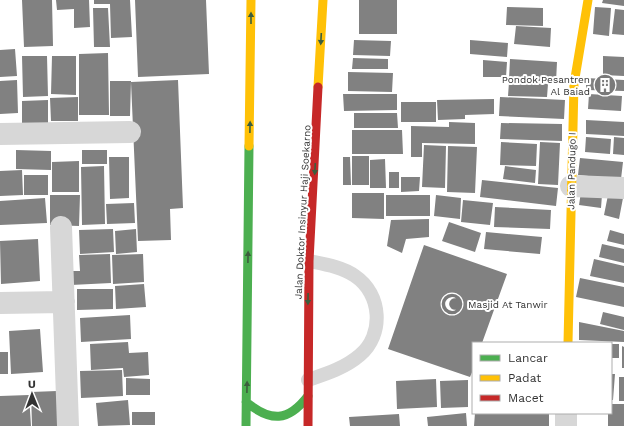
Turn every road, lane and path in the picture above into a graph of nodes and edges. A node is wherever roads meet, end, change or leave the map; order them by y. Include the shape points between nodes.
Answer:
1 (251, 0) edge
2 (323, 0) edge
3 (588, 0) edge
4 (130, 132) dead end
5 (0, 134) edge
6 (571, 186) junction
7 (624, 188) edge
8 (61, 227) dead end
9 (309, 261) junction
10 (64, 302) junction
11 (0, 304) edge
12 (568, 342) edge
13 (308, 380) junction
14 (308, 396) junction
15 (246, 402) junction
16 (566, 414) edge
17 (68, 426) edge
18 (246, 426) edge
19 (308, 426) edge
20 (566, 426) edge

15 -> 1 main road
2 -> 9 main road, Jalan Doktor Insinyur Haji Soekarno
3 - 6 main road, Jalan Pandugo I via 574,84
4 - 5 street
6 - 7 street
6 - 12 main road, Jalan Pandugo I
8 - 10 street
9 -> 13 main road, Jalan Doktor Insinyur Haji Soekarno
9 - 13 lane via 333,266 356,276 373,295 377,320 373,341 360,355 337,370
10 - 11 street
10 - 17 street
13 - 14 main road, Jalan Doktor Insinyur Haji Soekarno
14 - 15 main road via 300,408 290,415 276,417 262,414
14 - 19 main road, Jalan Doktor Insinyur Haji Soekarno
15 - 18 main road
16 - 20 street

